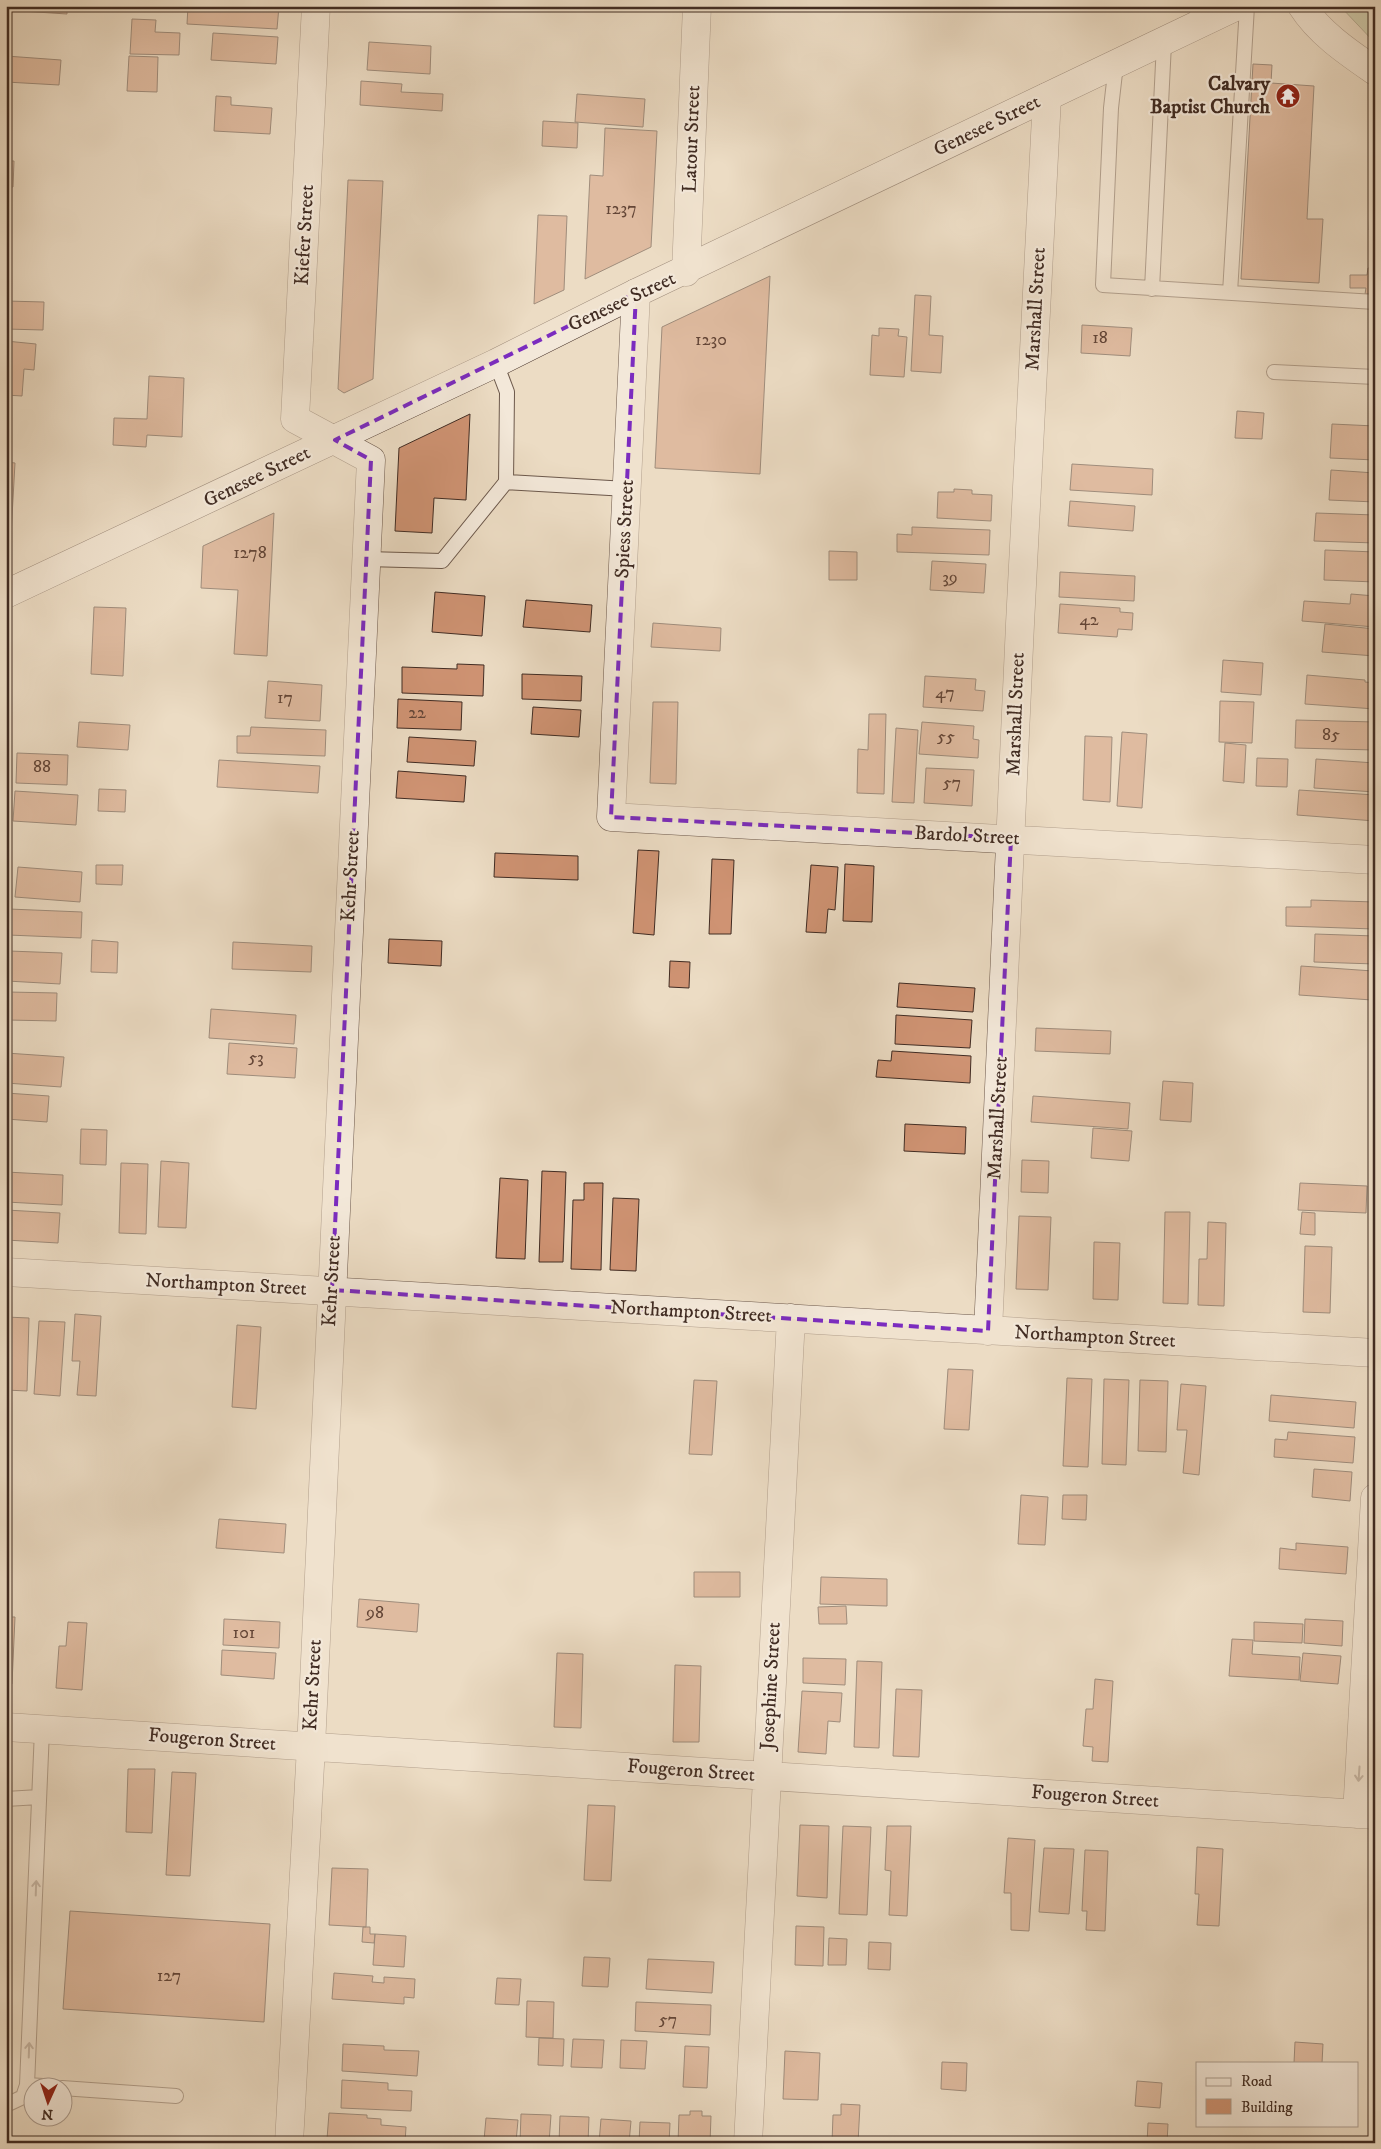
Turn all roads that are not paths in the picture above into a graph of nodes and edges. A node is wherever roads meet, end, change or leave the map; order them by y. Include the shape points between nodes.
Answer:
1 (316, 6) edge
2 (697, 6) edge
3 (1237, 6) edge
4 (1247, 6) edge
5 (1302, 6) edge
6 (1199, 15) edge
7 (1164, 43) junction
8 (1116, 64) junction
9 (1375, 71) edge
10 (1047, 97) junction
11 (686, 272) junction
12 (1152, 289) junction
13 (1230, 293) junction
14 (636, 294) junction
15 (1375, 302) edge
16 (496, 363) junction
17 (1274, 372) dead end
18 (1375, 377) edge
19 (335, 440) junction
20 (506, 482) junction
21 (626, 489) junction
22 (366, 559) junction
23 (6, 594) edge
24 (614, 764) joint
25 (1011, 838) junction
26 (1375, 860) edge
27 (6, 1272) edge
28 (332, 1290) junction
29 (791, 1318) junction
30 (988, 1331) junction
31 (1375, 1353) edge
32 (1375, 1498) edge
33 (6, 1727) edge
34 (42, 1730) junction
35 (310, 1747) junction
36 (766, 1776) junction
37 (39, 1797) junction
38 (6, 1799) edge
39 (1366, 1814) edge
40 (27, 2076) edge
41 (72, 2089) edge
42 (176, 2096) dead end
43 (22, 2097) edge
44 (6, 2104) edge
45 (289, 2143) edge
46 (748, 2143) edge

1 - 19 street, Kiefer Street via 295,418
2 - 11 street, Latour Street
3 - 6 street, Genesee Street
4 - 13 lane
5 - 9 street via 1307,15 1349,53
6 - 7 street, Genesee Street
7 - 8 street, Genesee Street
7 - 12 lane
8 - 10 street, Genesee Street
8 - 12 lane via 1102,285
10 - 11 street, Genesee Street
10 - 25 street, Marshall Street
11 - 14 street, Genesee Street
12 - 13 lane
13 - 15 lane
14 - 16 street, Genesee Street
14 - 21 street, Spiess Street
16 - 19 street, Genesee Street
16 - 20 lane via 507,392
17 - 18 lane
19 - 22 street, Kehr Street via 371,460
19 - 23 street, Genesee Street
20 - 21 lane
20 - 22 lane via 442,561
21 - 24 street, Spiess Street
22 - 28 street, Kehr Street
24 - 25 street, Bardol Street via 611,817
25 - 26 street, Bardol Street
25 - 30 street, Marshall Street
27 - 28 street, Northampton Street
28 - 29 street, Northampton Street
28 - 35 street, Kehr Street
29 - 30 street, Northampton Street
29 - 36 street, Josephine Street
30 - 31 street, Northampton Street
32 -> 39 street
33 - 34 street, Fougeron Street
34 - 35 street, Fougeron Street
34 - 37 lane
35 - 36 street, Fougeron Street
35 - 45 street, Kehr Street
36 - 39 street, Fougeron Street
36 - 46 street, Josephine Street
37 - 38 lane
40 -> 37 lane
41 - 42 lane
43 - 44 lane

